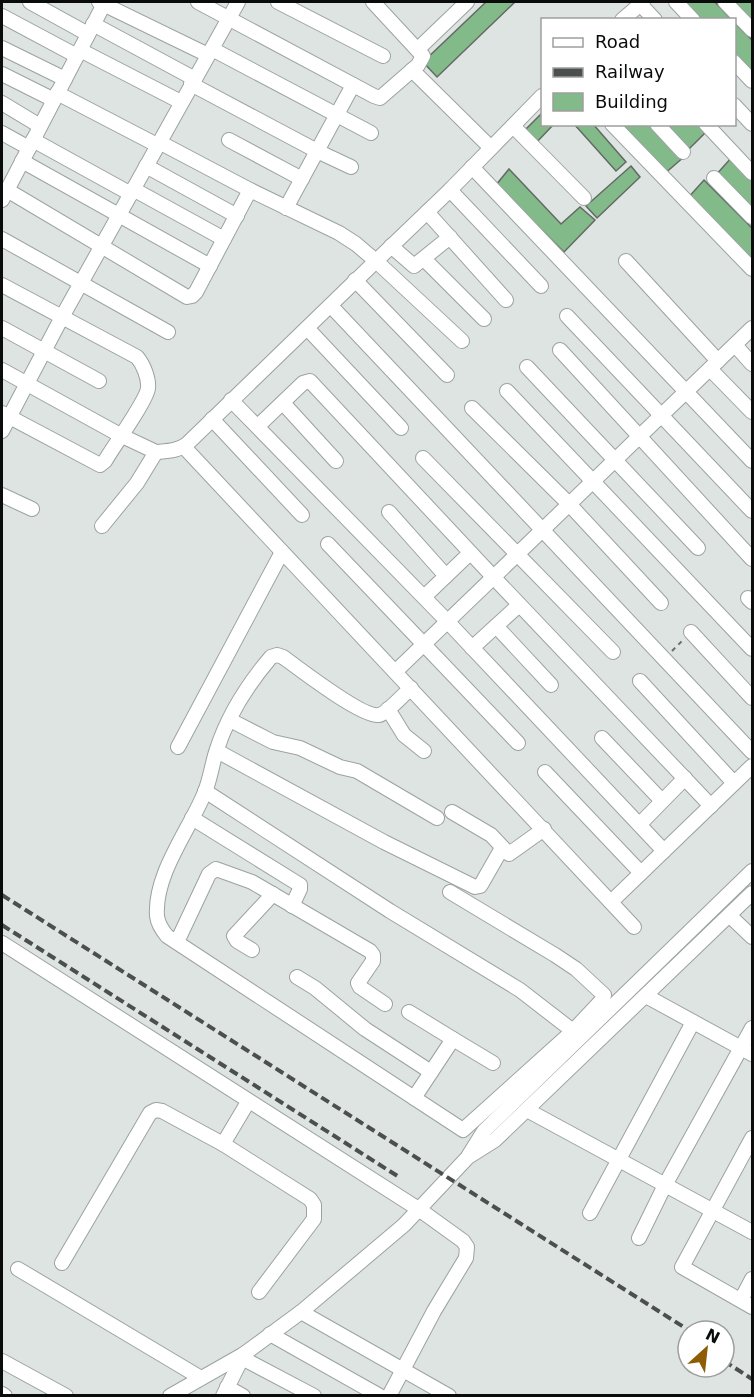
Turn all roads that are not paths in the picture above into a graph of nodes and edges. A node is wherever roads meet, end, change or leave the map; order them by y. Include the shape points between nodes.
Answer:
1 (30, 2) edge
2 (198, 2) edge
3 (238, 2) edge
4 (278, 2) edge
5 (373, 2) edge
6 (467, 2) edge
7 (676, 2) edge
8 (725, 2) edge
9 (101, 3) edge
10 (641, 3) edge
11 (2, 16) edge
12 (230, 18) junction
13 (624, 18) edge
14 (653, 18) edge
15 (691, 18) edge
16 (91, 29) junction
17 (753, 30) edge
18 (2, 48) edge
19 (418, 49) junction
20 (210, 52) junction
21 (78, 53) junction
22 (383, 56) dead end
23 (736, 63) edge
24 (412, 70) junction
25 (2, 74) edge
26 (65, 79) junction
27 (753, 81) edge
28 (193, 82) junction
29 (353, 85) junction
30 (55, 96) junction
31 (541, 98) edge
32 (182, 102) junction
33 (2, 103) edge
34 (736, 106) edge
35 (336, 115) junction
36 (753, 124) edge
37 (40, 126) junction
38 (513, 126) junction
39 (614, 126) edge
40 (659, 126) edge
41 (708, 126) edge
42 (371, 132) dead end
43 (2, 133) edge
44 (229, 140) dead end
45 (31, 144) junction
46 (158, 144) junction
47 (491, 148) junction
48 (317, 151) junction
49 (683, 152) dead end
50 (22, 161) junction
51 (146, 166) junction
52 (2, 167) edge
53 (351, 167) dead end
54 (472, 167) junction
55 (753, 173) edge
56 (15, 175) junction
57 (714, 178) dead end
58 (302, 179) junction
59 (250, 190) junction
60 (450, 190) junction
61 (132, 191) junction
62 (4, 195) edge
63 (584, 198) dead end
64 (286, 208) junction
65 (427, 212) junction
66 (119, 215) junction
67 (237, 216) junction
68 (753, 217) edge
69 (450, 237) junction
70 (2, 239) edge
71 (224, 239) junction
72 (102, 246) junction
73 (391, 246) junction
74 (424, 259) junction
75 (376, 261) junction
76 (626, 261) dead end
77 (210, 266) junction
78 (753, 269) edge
79 (355, 280) junction
80 (82, 282) junction
81 (2, 285) edge
82 (541, 286) dead end
83 (506, 300) dead end
84 (330, 306) junction
85 (567, 316) dead end
86 (62, 317) junction
87 (484, 320) dead end
88 (2, 328) edge
89 (307, 328) junction
90 (753, 328) edge
91 (168, 332) dead end
92 (462, 341) dead end
93 (735, 345) junction
94 (44, 351) junction
95 (560, 351) dead end
96 (753, 364) edge
97 (714, 365) junction
98 (527, 367) dead end
99 (2, 370) edge
100 (447, 375) dead end
101 (99, 381) dead end
102 (27, 383) junction
103 (507, 391) dead end
104 (686, 392) junction
105 (231, 400) junction
106 (283, 403) junction
107 (472, 408) dead end
108 (753, 412) edge
109 (5, 415) edge
110 (661, 415) junction
111 (212, 419) junction
112 (258, 426) junction
113 (401, 428) dead end
114 (2, 431) edge
115 (120, 435) junction
116 (639, 436) junction
117 (184, 447) junction
118 (156, 452) junction
119 (423, 458) dead end
120 (615, 460) junction
121 (336, 461) dead end
122 (753, 461) edge
123 (594, 480) junction
124 (2, 495) edge
125 (569, 504) junction
126 (32, 509) dead end
127 (753, 511) edge
128 (389, 512) dead end
129 (302, 515) dead end
130 (102, 526) dead end
131 (542, 529) junction
132 (328, 544) dead end
133 (698, 548) dead end
134 (282, 552) junction
135 (470, 553) junction
136 (516, 555) junction
137 (753, 559) edge
138 (446, 576) junction
139 (493, 577) junction
140 (424, 597) junction
141 (661, 603) dead end
142 (519, 605) junction
143 (447, 621) junction
144 (496, 626) junction
145 (692, 632) road end
146 (424, 644) junction
147 (472, 648) junction
148 (753, 649) edge
149 (613, 652) dead end
150 (395, 672) junction
151 (640, 681) dead end
152 (550, 685) dead end
153 (411, 688) junction
154 (753, 698) edge
155 (388, 709) junction
156 (230, 720) junction
157 (602, 738) dead end
158 (518, 743) dead end
159 (178, 747) dead end
160 (424, 750) dead end
161 (217, 751) junction
162 (753, 752) edge
163 (753, 766) edge
164 (545, 772) dead end
165 (685, 778) junction
166 (734, 783) junction
167 (205, 791) junction
168 (662, 801) junction
169 (711, 806) junction
170 (452, 812) dead end
171 (192, 818) junction
172 (437, 818) dead end
173 (639, 825) junction
174 (544, 829) junction
175 (502, 848) junction
176 (664, 851) junction
177 (753, 871) edge
178 (641, 873) junction
179 (450, 892) dead end
180 (753, 893) edge
181 (273, 894) junction
182 (612, 901) junction
183 (292, 906) junction
184 (730, 916) junction
185 (634, 927) dead end
186 (753, 937) edge
187 (177, 942) junction
188 (2, 943) edge
189 (252, 950) dead end
190 (297, 977) dead end
191 (646, 996) junction
192 (385, 1004) dead end
193 (409, 1012) dead end
194 (693, 1022) junction
195 (753, 1028) edge
196 (573, 1031) junction
197 (453, 1039) junction
198 (747, 1051) edge
199 (493, 1063) dead end
200 (431, 1072) junction
201 (414, 1098) junction
202 (248, 1102) junction
203 (527, 1110) junction
204 (753, 1138) edge
205 (223, 1144) junction
206 (468, 1157) junction
207 (619, 1160) junction
208 (665, 1185) junction
209 (420, 1210) junction
210 (713, 1211) junction
211 (590, 1213) dead end
212 (753, 1232) edge
213 (639, 1238) dead end
214 (62, 1263) dead end
215 (18, 1269) dead end
216 (753, 1279) edge
217 (259, 1292) dead end
218 (747, 1303) edge
219 (301, 1312) junction
220 (270, 1334) junction
221 (243, 1356) junction
222 (2, 1361) edge
223 (403, 1370) junction
224 (201, 1378) junction
225 (225, 1391) edge
226 (66, 1395) edge
227 (170, 1395) edge
228 (243, 1395) edge
229 (314, 1395) edge
230 (381, 1395) edge
231 (389, 1395) edge
232 (449, 1395) edge

1 - 16 street
2 - 12 street
3 - 12 street
4 - 22 street
5 - 19 street
6 - 19 street
7 - 15 street
8 - 17 street
9 - 16 street
9 - 20 street
10 - 13 street
10 - 14 street
11 - 21 street
12 - 20 street
12 - 29 street
16 - 21 street
16 - 28 street
18 - 26 street
19 - 24 street via 423,57
20 - 28 street
20 - 35 street
21 - 26 street
21 - 32 street
23 - 27 street
24 - 29 street via 380,98
24 - 47 street
25 - 30 street
26 - 30 street
28 - 32 street
28 - 48 street
29 - 35 street
30 - 37 street
30 - 46 street
31 - 38 street
32 - 46 street
33 - 37 street
34 - 36 street
35 - 42 street
35 - 48 street
37 - 45 street
38 - 47 street
38 - 63 street
39 - 78 street
40 - 49 street
41 - 55 street
43 - 45 street
44 - 58 street
45 - 50 street
45 - 61 street
46 - 51 street
46 - 59 street
47 - 54 street
48 - 53 street
48 - 58 street
50 - 56 street
50 - 66 street
51 - 61 street
51 - 67 street
52 - 56 street
54 - 60 street
54 - 104 street
56 - 62 street
57 - 68 street
58 - 64 street
59 - 64 street
59 - 67 street
60 - 65 street
60 - 82 street
61 - 66 street
61 - 71 street
62 - 72 street
64 - 75 street via 339,233
65 - 69 street
65 - 73 street
66 - 72 street
66 - 77 street
67 - 71 street
69 - 74 street
69 - 83 street
70 - 80 street
71 - 77 street
72 - 77 street via 187,297 196,292
72 - 80 street
73 - 74 street via 412,266
73 - 75 street
74 - 87 street
75 - 79 street
75 - 92 street
76 - 97 street
79 - 84 street
79 - 100 street
80 - 86 street
80 - 91 street
81 - 86 street
84 - 89 street
84 - 131 street
85 - 110 street
86 - 94 street
86 - 115 street via 130,352 142,363 148,389
88 - 94 street
89 - 105 street
89 - 113 street
90 - 93 street
93 - 96 street
93 - 97 street
94 - 101 street
94 - 102 street
95 - 116 street
97 - 104 street
97 - 108 street
98 - 120 street
99 - 102 street
102 - 109 street
102 - 115 street
103 - 123 street
104 - 110 street
104 - 122 street
105 - 111 street
105 - 112 street
106 - 112 street
106 - 121 street
106 - 135 street via 310,381
107 - 125 street
109 - 114 street
109 - 115 street via 100,465
110 - 116 street
110 - 127 street
111 - 117 street
111 - 129 street
112 - 140 street
115 - 118 street
116 - 120 street
116 - 137 street
117 - 118 street
117 - 134 street
118 - 130 street
119 - 136 street
120 - 123 street
120 - 133 street
123 - 125 street
123 - 148 street
124 - 126 street
125 - 131 street
125 - 141 street
128 - 138 street
131 - 136 street
131 - 162 street
132 - 146 street
134 - 150 street
134 - 159 street
135 - 138 street
135 - 139 street
136 - 139 street
136 - 149 street
138 - 140 street
139 - 142 street
139 - 143 street
140 - 143 street
142 - 144 street
142 - 165 street
143 - 146 street
143 - 147 street
144 - 147 street
144 - 152 street
145 - 154 street
146 - 150 street
146 - 158 street
147 - 173 street
150 - 153 street
151 - 166 street
153 - 155 street
153 - 174 street
155 - 156 street via 378,716 366,712 277,655 271,657 250,684
155 - 160 street via 404,735
156 - 161 street
156 - 172 street via 273,742 300,748 357,771
157 - 168 street
161 - 167 street
161 - 175 street via 474,887 480,886
163 - 166 street
164 - 178 street
165 - 168 street
165 - 169 street
166 - 169 street
167 - 171 street
167 - 196 street via 520,990
168 - 173 street
169 - 176 street
170 - 175 street via 491,835
171 - 183 street via 300,885
171 - 187 street via 158,899 160,927
173 - 176 street
174 - 175 street via 513,854
174 - 182 street
176 - 178 street
177 - 206 street via 484,1131
178 - 182 street
179 - 196 street via 555,955 602,992 603,999
180 - 184 street
181 - 183 street
181 - 187 street via 252,882 212,870
181 - 189 street via 234,936
182 - 185 street
183 - 192 street via 370,951 374,958 358,983
184 - 186 street
184 - 191 street
187 - 201 street
188 - 202 street
190 - 200 street via 365,1029
191 - 194 street
191 - 203 street
193 - 197 street
194 - 198 street
194 - 207 street
195 - 198 street
196 - 201 street via 463,1130
197 - 199 street
197 - 200 street
198 - 208 street
200 - 201 street
202 - 205 street
202 - 209 street
203 - 206 street via 495,1140
203 - 207 street
204 - 210 street
205 - 214 street via 162,1111 150,1113
205 - 217 street via 310,1198 314,1205 314,1219
206 - 209 street
207 - 208 street
207 - 211 street
208 - 210 street
208 - 213 street
209 - 219 street
209 - 223 street via 456,1235 467,1247 466,1258
210 - 212 street
210 - 218 street via 682,1267
215 - 224 street
216 - 218 street
219 - 220 street
219 - 223 street
220 - 221 street
220 - 230 street
221 - 224 street
221 - 225 street
221 - 229 street
222 - 226 street
223 - 231 street
223 - 232 street
224 - 227 street
225 - 228 street

